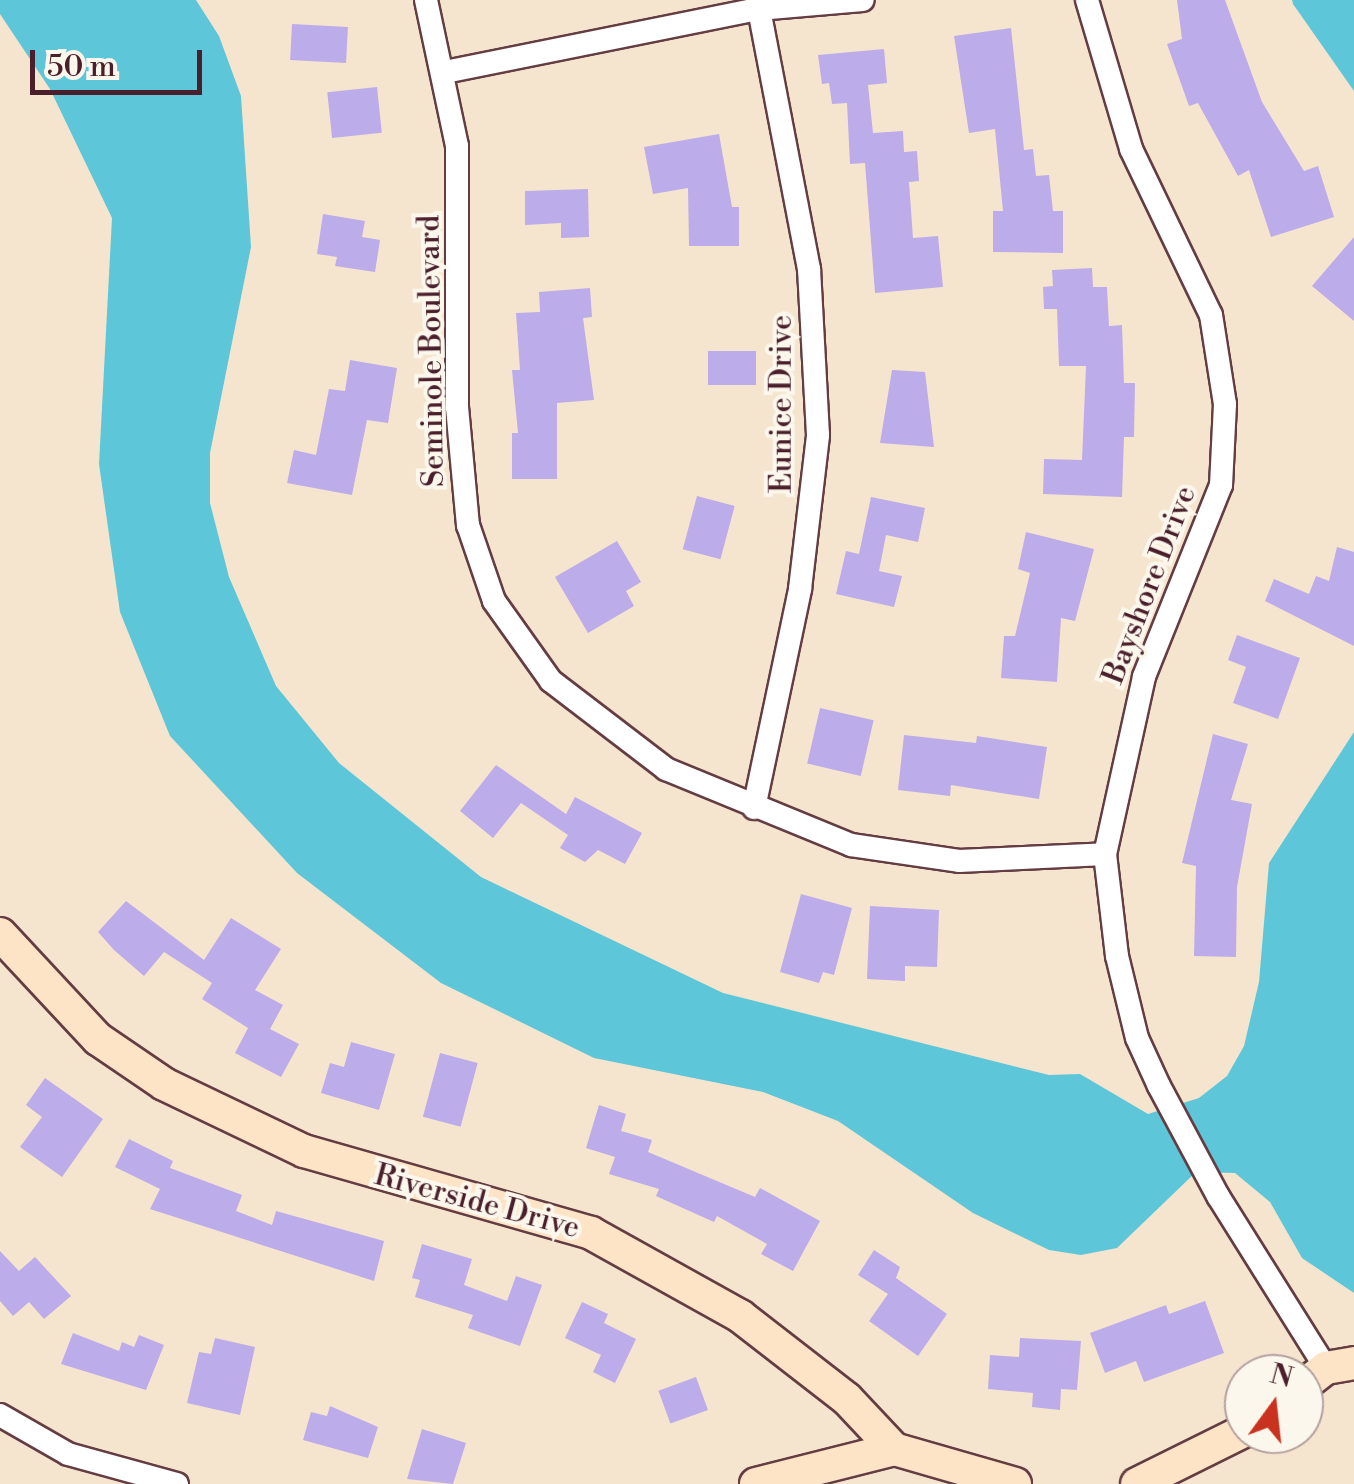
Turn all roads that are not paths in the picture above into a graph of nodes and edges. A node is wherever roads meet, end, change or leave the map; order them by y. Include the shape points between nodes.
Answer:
1 (426, 0) edge
2 (864, 0) edge
3 (1088, 0) edge
4 (758, 5) edge
5 (445, 72) junction
6 (754, 808) junction
7 (1105, 854) junction
8 (0, 934) edge
9 (1328, 1372) edge
10 (0, 1415) edge
11 (1224, 1441) edge
12 (894, 1449) junction
13 (177, 1484) edge
14 (756, 1484) edge
15 (1015, 1484) edge
16 (1137, 1484) edge

1 - 5 street, Seminole Boulevard
2 - 4 street
3 - 7 street, Bayshore Drive via 1131,149 1211,315 1225,404 1221,485 1144,677
4 - 5 street
4 - 6 street, Eunice Drive via 809,270 818,435 800,589
5 - 6 street, Seminole Boulevard via 458,163 457,407 468,525 482,574 522,643 574,702 646,757
6 - 7 street, Seminole Boulevard via 880,851 959,861
7 - 9 street, Bayshore Drive via 1125,1001 1159,1086 1218,1196
8 - 12 street, Riverside Drive via 98,1039 164,1084 304,1151 512,1207 626,1249 766,1334 846,1399
10 - 13 street via 68,1454
11 - 16 street
12 - 14 street
12 - 15 street

